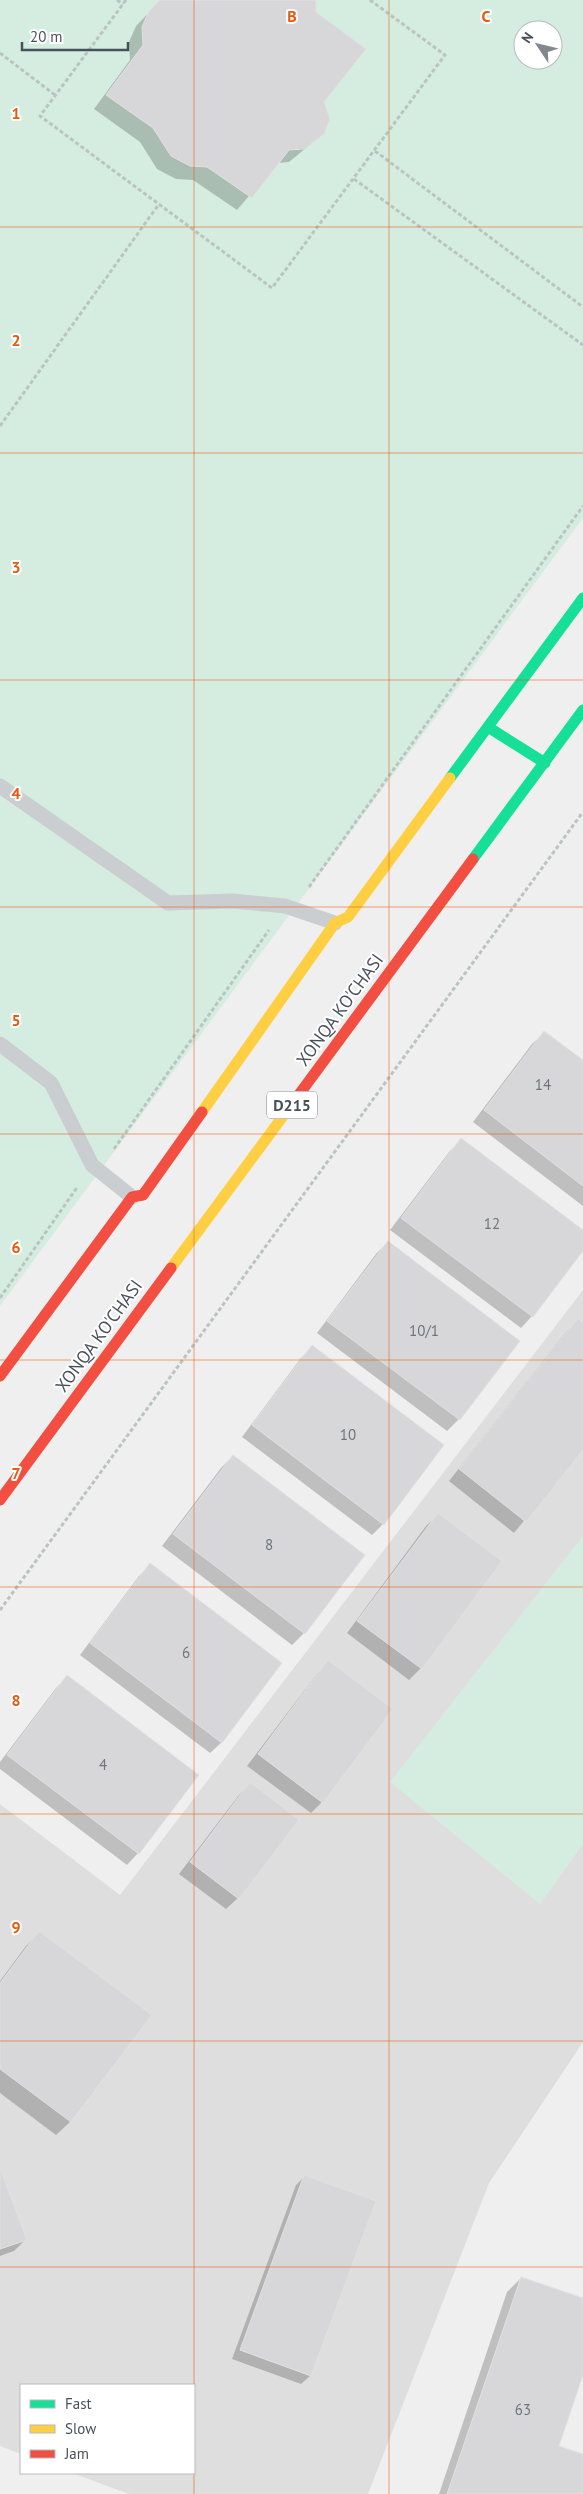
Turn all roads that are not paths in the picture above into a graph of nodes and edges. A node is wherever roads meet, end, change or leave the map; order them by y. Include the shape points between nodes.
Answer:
1 (583, 598) edge
2 (583, 710) edge
3 (488, 727) junction
4 (545, 763) junction
5 (0, 786) edge
6 (334, 923) junction
7 (0, 1044) edge
8 (132, 1196) junction
9 (0, 1376) edge
10 (0, 1500) edge

1 - 3 main road
2 - 4 main road, XONQA KO'CHASI / D215
3 - 4 main road
3 - 6 main road via 348,917
4 - 10 main road, XONQA KO'CHASI / D215
5 - 6 lane via 168,903 233,901 285,906
6 - 8 main road via 144,1195
7 - 8 lane via 52,1083 92,1165
8 - 9 main road

